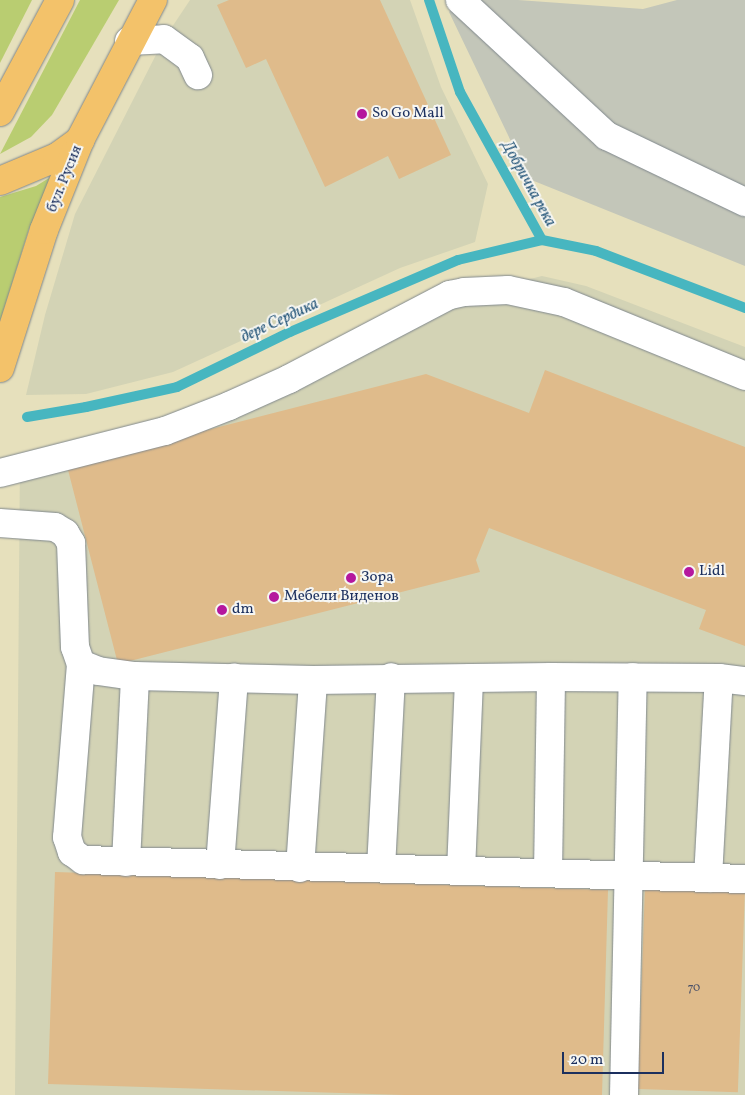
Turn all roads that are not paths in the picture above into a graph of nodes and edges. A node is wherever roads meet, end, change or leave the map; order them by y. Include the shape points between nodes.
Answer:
1 (60, 0) edge
2 (153, 0) edge
3 (460, 0) edge
4 (129, 41) junction
5 (198, 75) dead end
6 (0, 112) edge
7 (80, 140) junction
8 (0, 181) edge
9 (745, 202) edge
10 (0, 368) edge
11 (745, 376) edge
12 (0, 473) edge
13 (0, 524) edge
14 (81, 664) junction
15 (135, 676) junction
16 (551, 677) junction
17 (633, 677) junction
18 (234, 678) junction
19 (392, 678) junction
20 (469, 678) junction
21 (313, 680) junction
22 (732, 680) edge
23 (126, 862) junction
24 (220, 866) junction
25 (300, 868) junction
26 (381, 868) junction
27 (461, 870) junction
28 (548, 872) junction
29 (629, 875) junction
30 (708, 878) junction
31 (745, 879) edge
32 (624, 1095) edge

1 - 6 main road
2 - 4 main road, бул. Русия
3 - 9 lane via 607,136
4 - 5 lane via 164,39 190,58
4 - 7 main road, бул. Русия
7 - 8 main road via 57,157
7 - 10 main road, бул. Русия via 44,230
11 - 12 lane via 564,302 508,290 464,292 450,295 289,379 229,406 165,430
13 - 14 lane via 55,527 65,533 71,543 75,647
14 - 15 lane via 98,671
14 - 23 lane via 66,837 72,852 83,860
15 - 18 lane
15 - 23 lane
16 - 17 lane
16 - 20 lane
16 - 28 lane
17 - 22 lane
17 - 29 lane
18 - 21 lane
18 - 24 lane
19 - 20 lane
19 - 21 lane
19 - 26 lane
20 - 27 lane
21 - 25 lane
22 - 30 lane
23 - 24 lane
24 - 25 lane
25 - 26 lane
26 - 27 lane
27 - 28 lane
28 - 29 lane
29 - 30 lane
29 - 32 lane
30 - 31 lane

